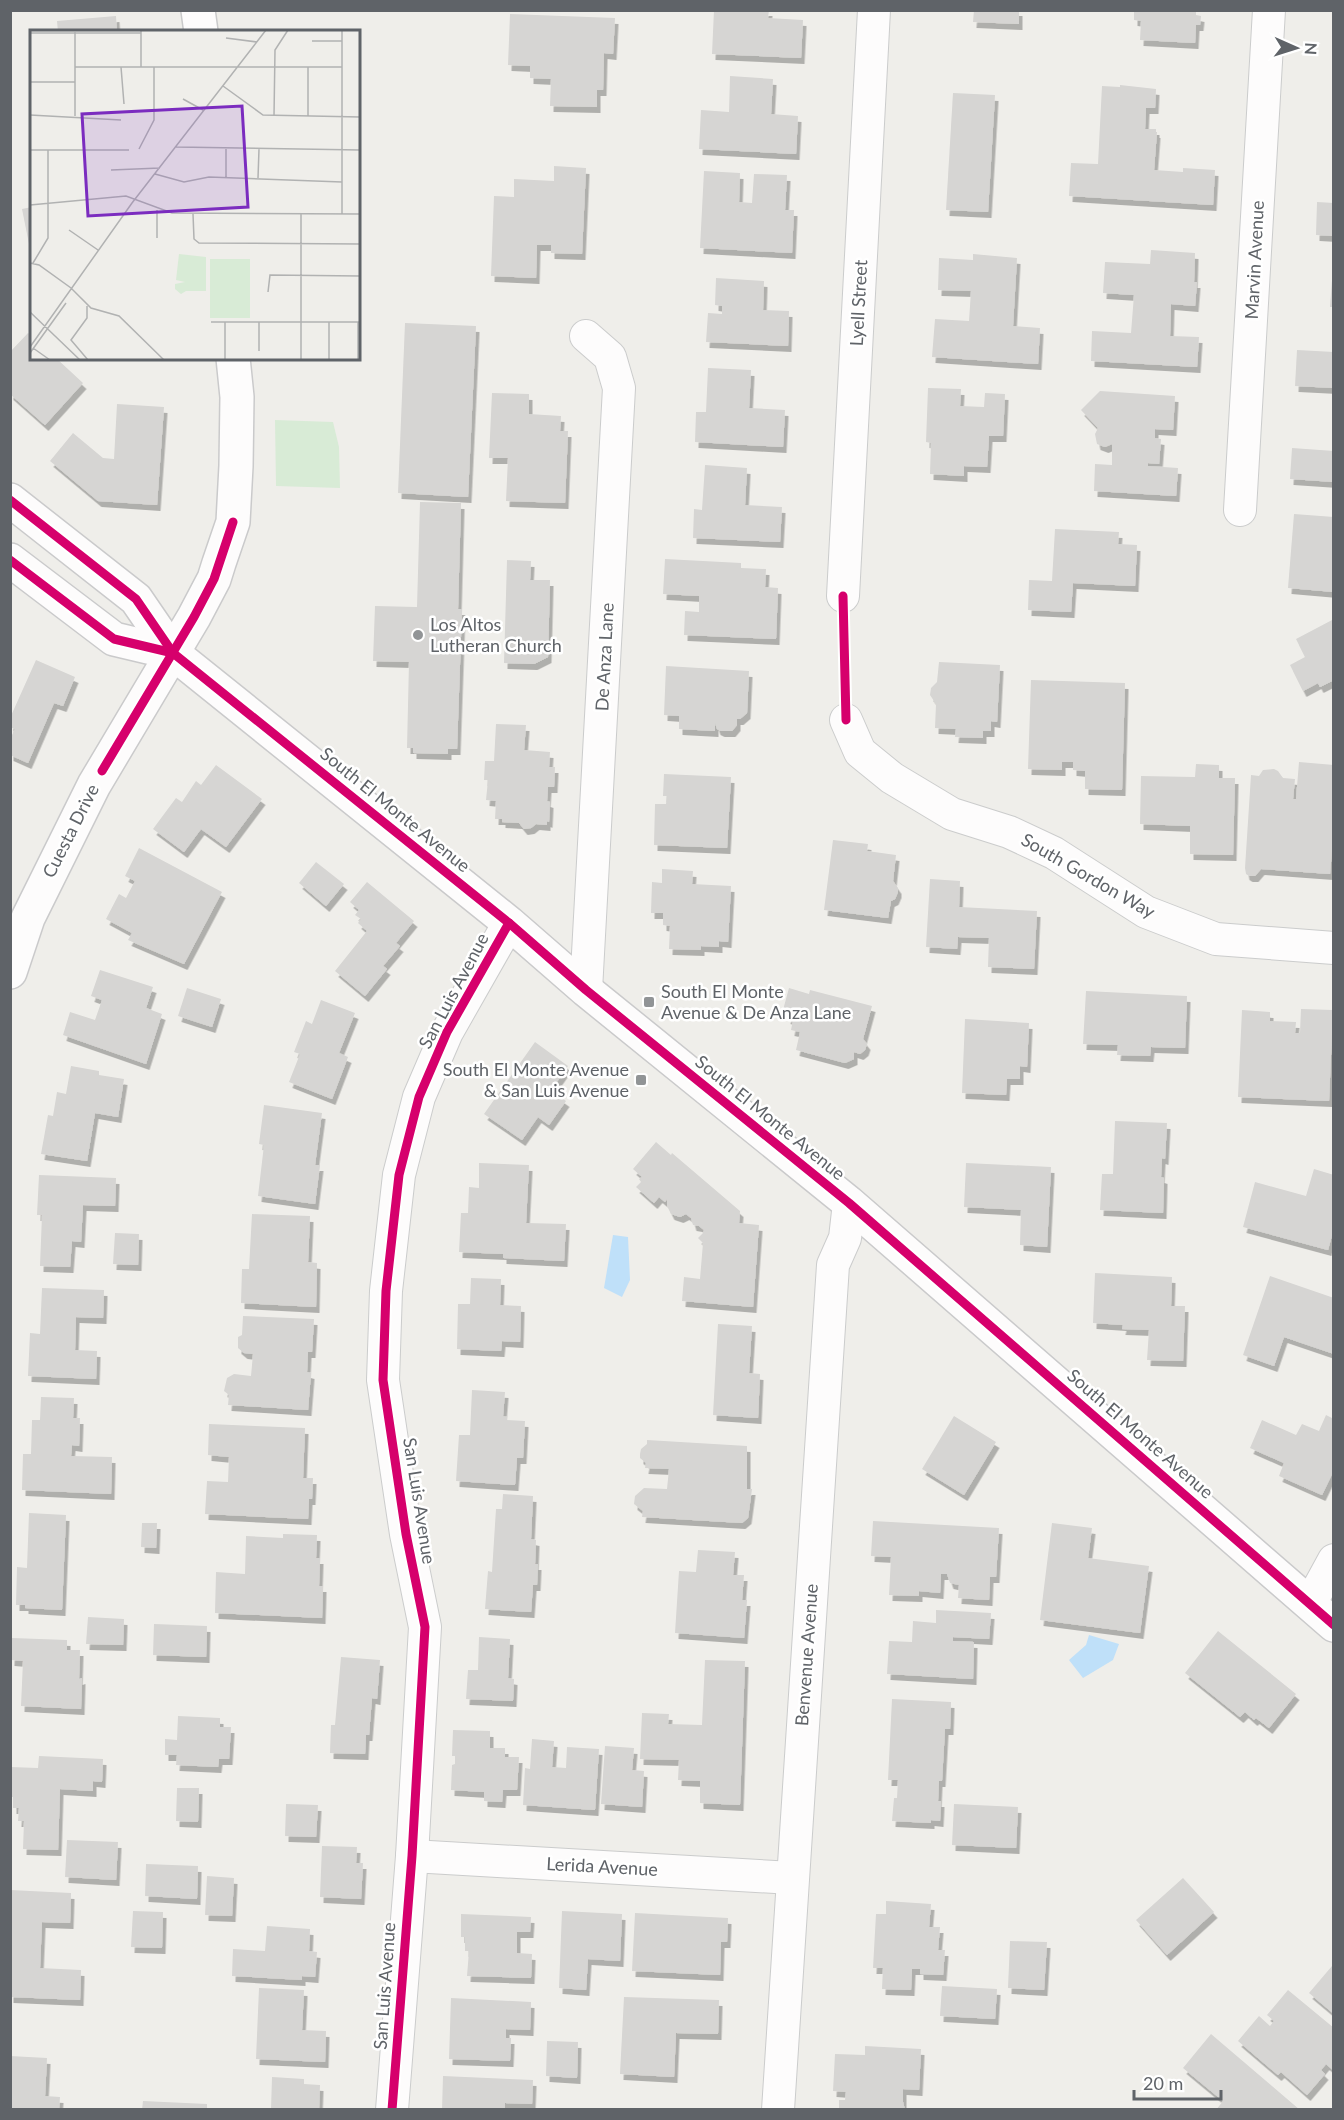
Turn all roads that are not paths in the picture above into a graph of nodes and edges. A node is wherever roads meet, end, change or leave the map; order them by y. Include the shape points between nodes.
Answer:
1 (198, 10) edge
2 (874, 10) edge
3 (1269, 10) edge
4 (201, 30) edge
5 (586, 336) dead end
6 (233, 360) edge
7 (10, 500) edge
8 (1240, 510) dead end
9 (10, 560) edge
10 (843, 596) dead end
11 (173, 653) junction
12 (846, 720) dead end
13 (19, 918) edge
14 (510, 923) junction
15 (1334, 948) edge
16 (10, 972) edge
17 (586, 990) junction
18 (849, 1203) junction
19 (1334, 1560) edge
20 (1322, 1614) edge
21 (412, 1856) junction
22 (792, 1878) junction
23 (393, 2109) edge
24 (778, 2109) edge

1 - 4 main road
2 - 10 street, Lyell Street
3 - 8 street, Marvin Avenue
5 - 17 street, De Anza Lane via 610,357 619,388
6 - 11 main road, Cuesta Drive via 237,398 233,522 214,579
7 - 11 main road, South El Monte Avenue via 136,598
9 - 11 main road, South El Monte Avenue via 114,639
11 - 13 main road, Cuesta Drive
11 - 14 main road, South El Monte Avenue
12 - 15 street, South Gordon Way via 860,752 892,778 952,814 1009,832 1054,853 1146,912 1216,939
13 - 16 main road, Cuesta Drive
14 - 17 main road, South El Monte Avenue
14 - 21 street, San Luis Avenue via 447,1032 419,1097 399,1175 386,1291 383,1380 424,1627
17 - 18 main road, South El Monte Avenue
18 - 20 main road, South El Monte Avenue
18 - 22 street, Benvenue Avenue via 845,1238 833,1265
19 - 20 street
21 - 22 street, Lerida Avenue
21 - 23 street, San Luis Avenue
22 - 24 street, Benvenue Avenue

